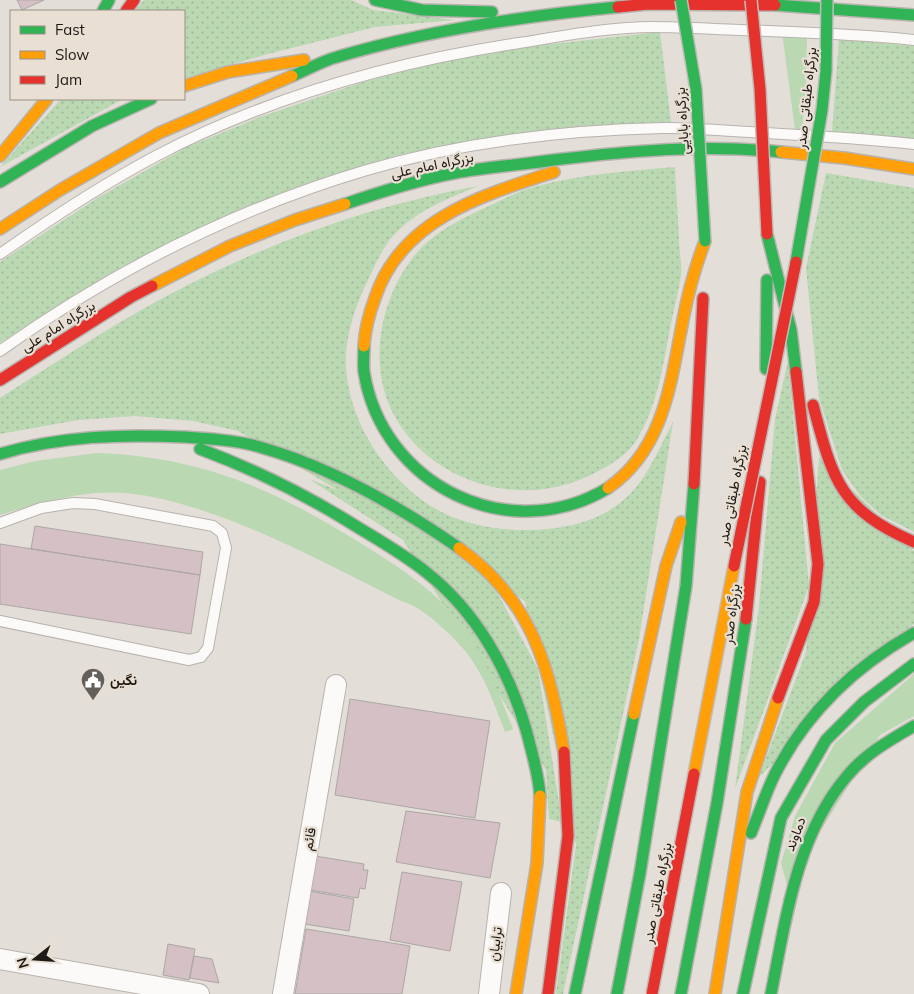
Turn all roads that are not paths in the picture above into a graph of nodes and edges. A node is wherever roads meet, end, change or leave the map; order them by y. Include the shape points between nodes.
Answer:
1 (375, 0) edge
2 (681, 0) edge
3 (751, 0) edge
4 (800, 0) edge
5 (827, 0) edge
6 (780, 5) junction
7 (546, 14) junction
8 (914, 15) edge
9 (914, 40) edge
10 (336, 56) junction
11 (185, 86) edge
12 (46, 100) edge
13 (148, 100) edge
14 (914, 144) edge
15 (610, 153) junction
16 (0, 156) edge
17 (886, 166) junction
18 (914, 169) edge
19 (914, 176) edge
20 (0, 182) edge
21 (0, 229) edge
22 (767, 234) junction
23 (704, 241) junction
24 (0, 254) edge
25 (791, 330) junction
26 (0, 352) edge
27 (0, 380) edge
28 (163, 437) junction
29 (0, 454) edge
30 (694, 482) junction
31 (0, 523) edge
32 (914, 542) edge
33 (0, 621) edge
34 (914, 633) edge
35 (914, 664) edge
36 (336, 685) dead end
37 (914, 726) edge
38 (736, 869) junction
39 (501, 893) dead end
40 (0, 959) edge
41 (199, 994) edge
42 (283, 994) edge
43 (489, 994) edge
44 (516, 994) edge
45 (548, 994) edge
46 (575, 994) edge
47 (617, 994) edge
48 (652, 994) edge
49 (681, 994) edge
50 (714, 994) edge
51 (743, 994) edge
52 (771, 994) edge

1 - 7 main road via 422,10
2 - 23 main road, بزرگراه بابایی, bridge via 696,89
3 - 22 main road, bridge via 760,88
4 - 6 main road
5 - 48 main road, بزرگراه طبقاتی صدر, bridge via 824,91 801,240 751,476
6 - 7 main road via 648,4
6 - 8 main road
7 - 10 main road
9 - 24 lane via 853,34 652,27 512,44 392,67 280,103 157,156 68,208
10 - 11 main road via 263,66 203,78
10 - 21 main road via 159,133
12 - 16 main road
13 - 20 main road via 121,110
14 - 26 lane via 664,128 544,136 422,156 320,185 206,231 82,296
15 - 17 main road, بزرگراه امام علی via 743,148 844,158
15 - 23 main road via 456,208 421,231 393,260 372,298 364,329 363,359 367,386 374,413 389,442 427,481 470,503 500,510 537,512 574,505 619,481 646,449 664,415 676,373 689,293
15 - 27 main road, بزرگراه امام علی via 454,173 383,190 295,220 230,246 131,297
17 - 18 main road, بزرگراه امام علی
17 - 19 main road
22 - 25 main road
22 - 49 main road, بزرگراه صدر via 768,335 764,422 747,623
23 - 30 main road
25 - 32 main road via 833,474 842,493 868,520
25 - 38 main road via 818,564 816,589 810,616 768,723 747,792
28 - 29 main road via 105,436 53,440
28 - 44 main road via 237,463 300,493 380,541 437,581 492,649 508,676 524,723 538,782 537,859
28 - 45 main road via 226,440 273,450 341,479 391,505 478,560 506,588 526,621 544,666 557,714 564,758 568,810 566,863
30 - 46 main road via 666,566
30 - 47 main road via 686,586 640,873
31 - 33 lane via 41,508 73,503 95,504 213,526 222,533 226,548 208,648 200,657 190,660
34 - 38 main road via 864,666 801,730 777,770
35 - 51 main road via 864,702 826,740 781,818
36 - 42 street, قائم
37 - 52 main road, دماوند via 872,750 825,804 798,869
38 - 50 main road
39 - 43 street, ترابیان
40 - 41 street

